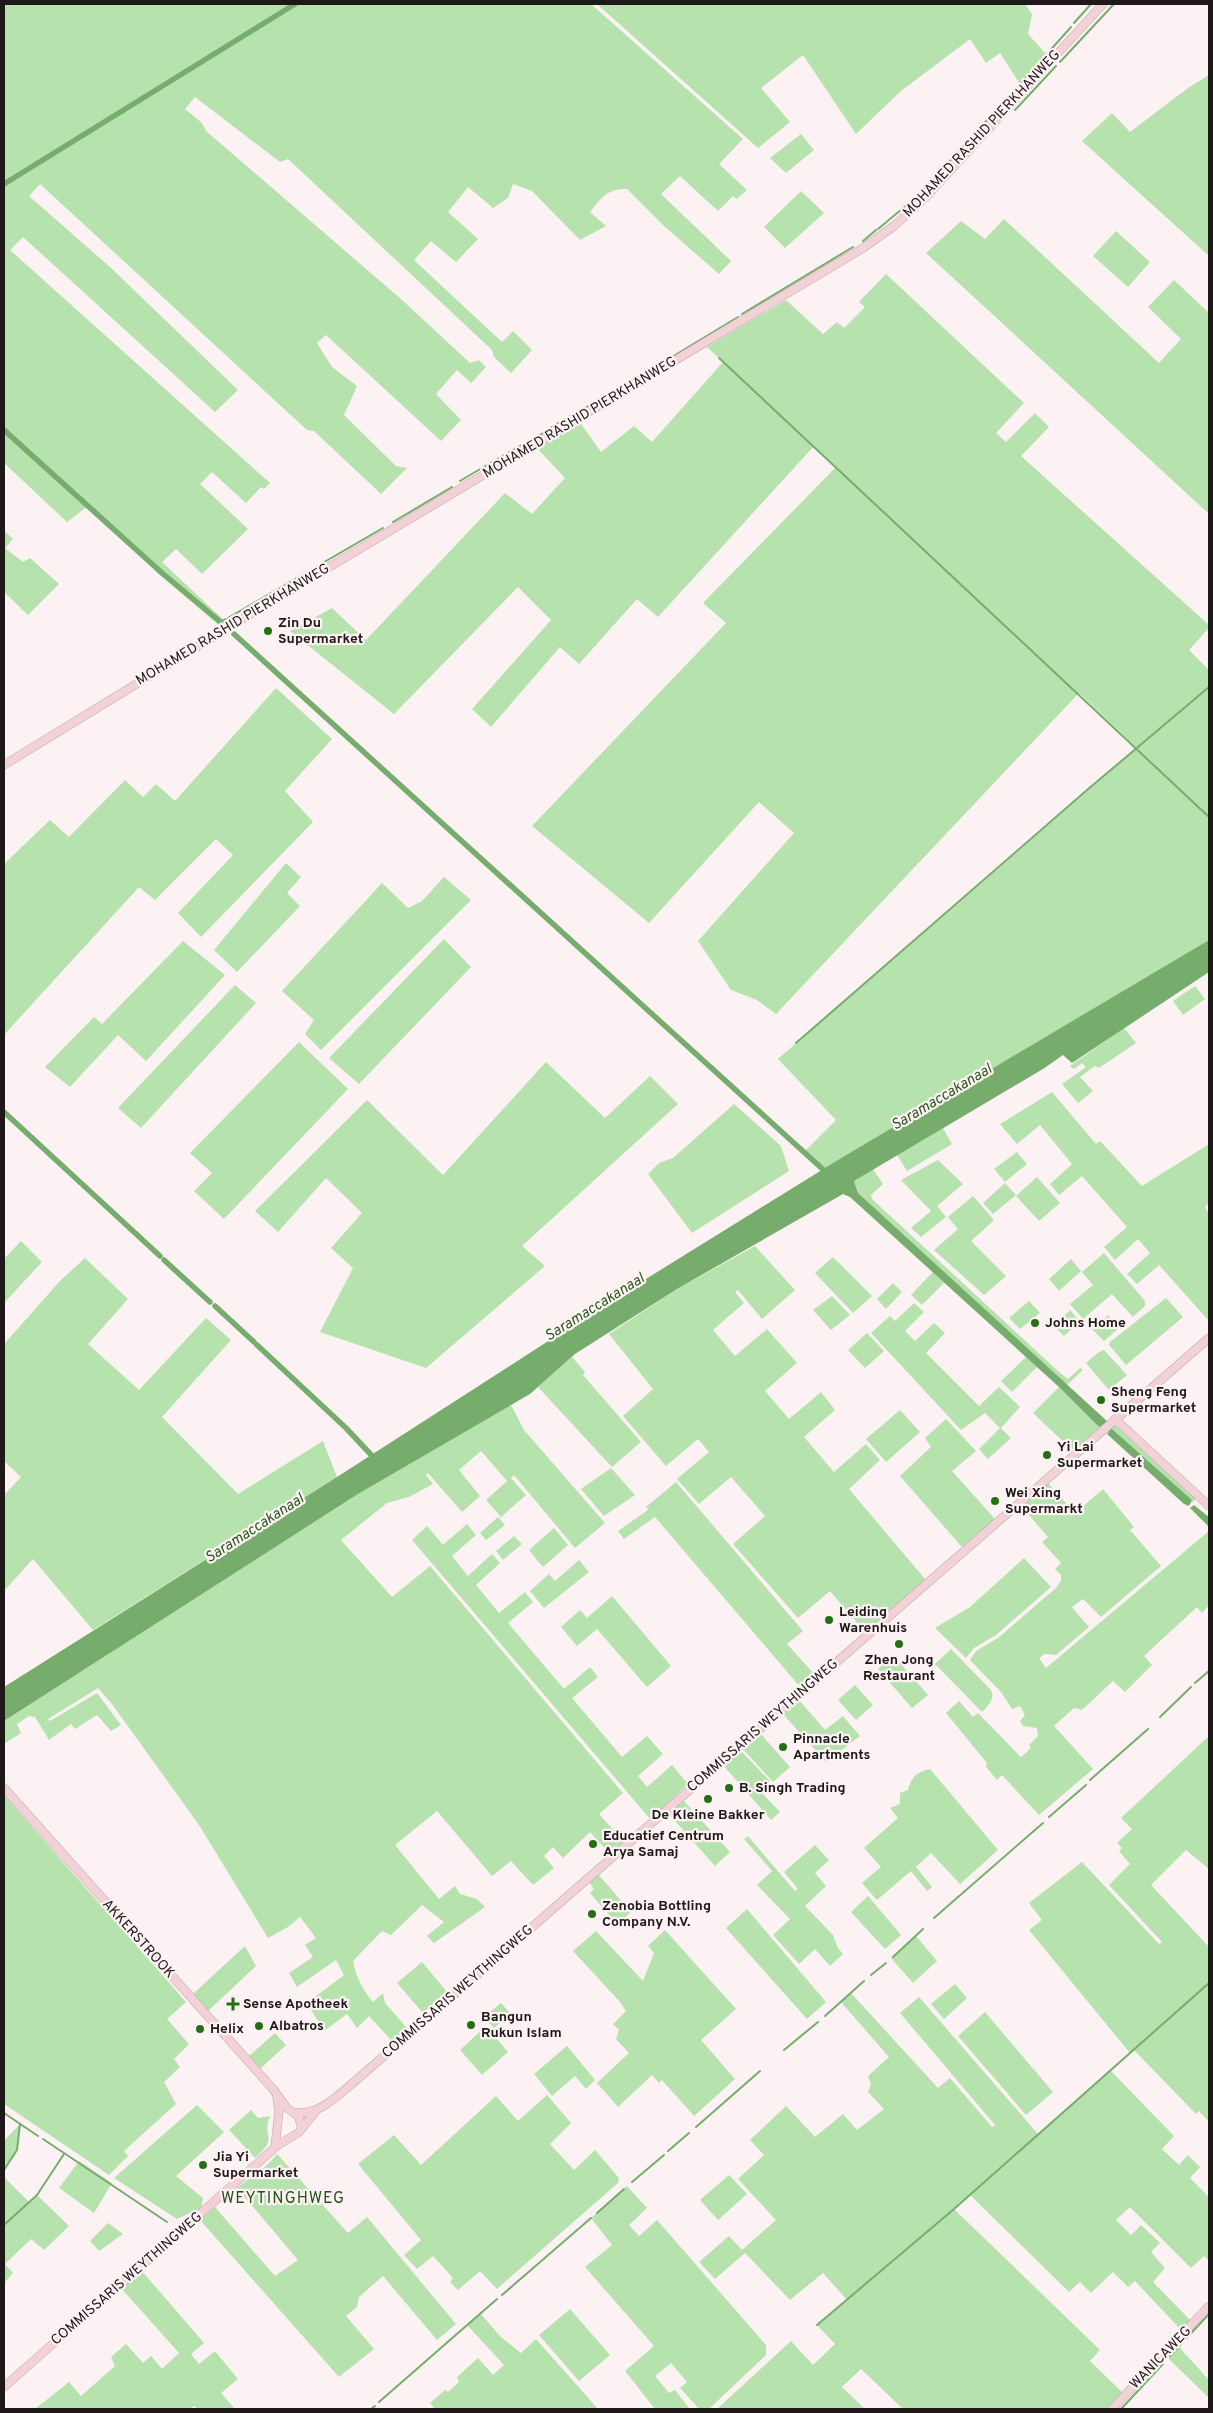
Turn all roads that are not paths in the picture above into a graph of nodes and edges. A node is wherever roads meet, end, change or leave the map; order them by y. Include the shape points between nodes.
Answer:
1 (1103, 4) edge
2 (4, 765) edge
3 (1209, 1338) edge
4 (1113, 1421) junction
5 (1209, 1506) edge
6 (4, 1788) edge
7 (273, 2089) junction
8 (316, 2111) junction
9 (293, 2112) junction
10 (278, 2118) junction
11 (301, 2126) junction
12 (278, 2130) junction
13 (291, 2136) junction
14 (273, 2152) junction
15 (1209, 2306) edge
16 (4, 2387) edge
17 (1112, 2409) edge

1 - 2 street, MOHAMED RASHID PIERKHANWEG via 926,197 863,248
3 - 4 street, COMMISSARIS WEYTHINGWEG
4 - 5 street
4 - 8 street, COMMISSARIS WEYTHINGWEG via 354,2082
6 - 7 street, AKKERSTROOK
7 - 9 street, AKKERSTROOK
7 - 10 street via 279,2104
8 - 9 street
8 - 11 street, COMMISSARIS WEYTHINGWEG
9 - 10 street via 282,2113
9 - 11 street via 299,2117
10 - 12 street
11 - 13 street via 298,2133
12 - 13 street
12 - 14 street
13 - 14 street, COMMISSARIS WEYTHINGWEG
14 - 16 street, COMMISSARIS WEYTHINGWEG
15 - 17 street, WANICAWEG

